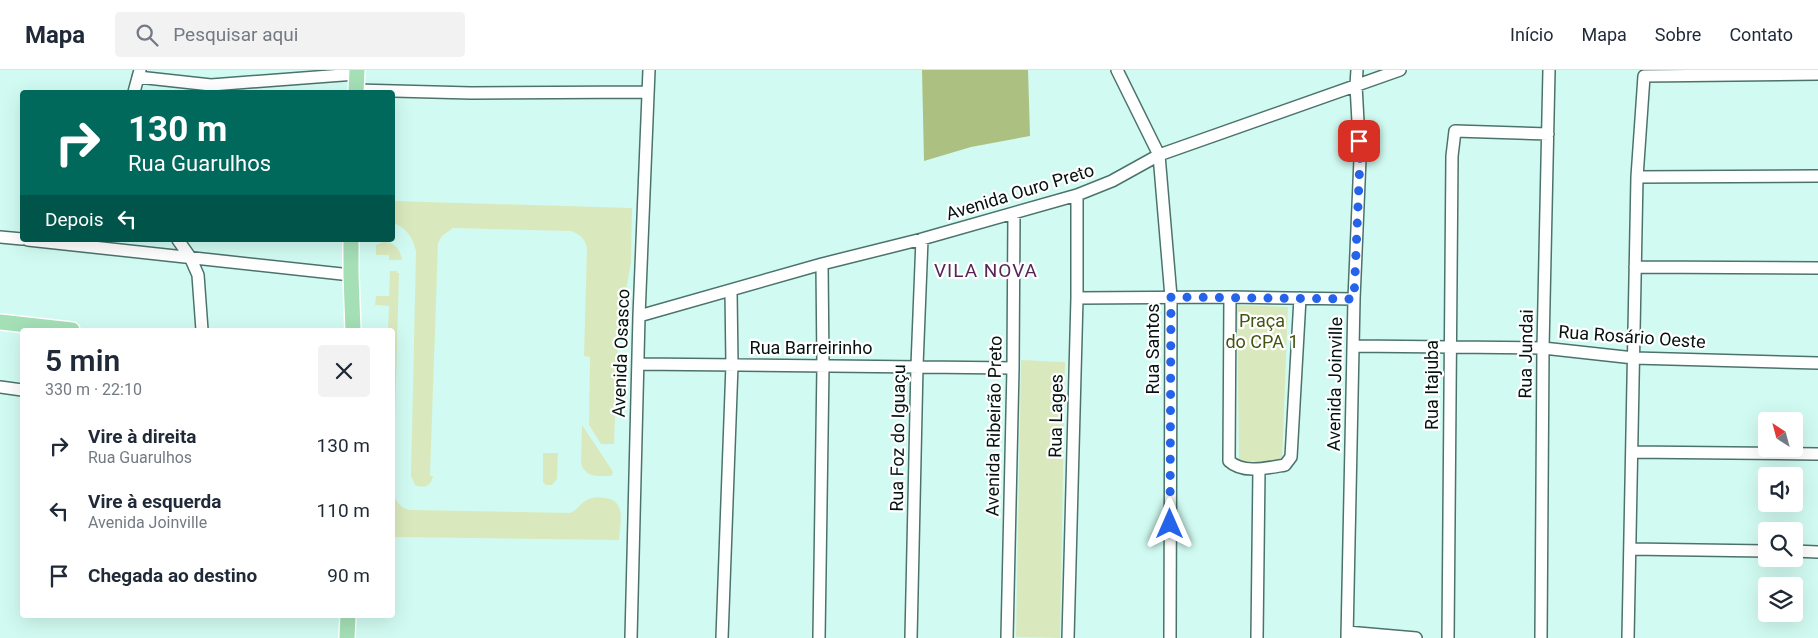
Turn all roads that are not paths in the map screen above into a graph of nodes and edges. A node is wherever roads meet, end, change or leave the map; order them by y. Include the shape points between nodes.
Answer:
1 (649, 70) edge
2 (1117, 70) edge
3 (1357, 70) edge
4 (1400, 70) edge
5 (1549, 70) edge
6 (357, 72) edge
7 (139, 74) edge
8 (1818, 74) edge
9 (1356, 85) junction
10 (135, 90) edge
11 (356, 90) edge
12 (395, 92) edge
13 (648, 92) junction
14 (1548, 134) junction
15 (1159, 155) junction
16 (1818, 176) edge
17 (1637, 177) junction
18 (1076, 195) junction
19 (1014, 214) junction
20 (0, 237) edge
21 (922, 239) junction
22 (20, 240) edge
23 (47, 242) edge
24 (179, 242) edge
25 (352, 242) edge
26 (190, 257) junction
27 (822, 264) junction
28 (1635, 267) junction
29 (1818, 268) edge
30 (350, 275) junction
31 (730, 291) junction
32 (1171, 297) junction
33 (1230, 297) junction
34 (1076, 298) junction
35 (1300, 298) junction
36 (1354, 299) junction
37 (639, 316) junction
38 (0, 322) edge
39 (54, 328) edge
40 (202, 328) edge
41 (353, 328) edge
42 (1354, 346) junction
43 (1450, 348) junction
44 (1543, 348) junction
45 (1634, 358) junction
46 (1818, 363) edge
47 (638, 364) junction
48 (732, 365) junction
49 (823, 366) junction
50 (917, 366) junction
51 (1013, 368) junction
52 (0, 388) edge
53 (20, 390) edge
54 (1632, 452) junction
55 (1818, 454) edge
56 (1259, 469) junction
57 (1630, 549) junction
58 (1758, 551) edge
59 (1803, 551) edge
60 (1818, 552) edge
61 (348, 618) edge
62 (1347, 635) edge
63 (348, 638) edge
64 (631, 638) edge
65 (722, 638) edge
66 (819, 638) edge
67 (911, 638) edge
68 (1007, 638) edge
69 (1068, 638) edge
70 (1170, 638) edge
71 (1257, 638) edge
72 (1416, 638) edge
73 (1448, 638) edge
74 (1541, 638) edge
75 (1628, 638) edge

1 - 13 street, Avenida Osasco
2 - 15 street, Rua Santos
3 - 9 street, Avenida Joinville
4 - 9 street, Avenida Ouro Preto
5 - 14 street, Rua Jundai
6 - 7 street via 212,85
6 - 11 main road
7 - 10 street
8 - 17 street via 1644,76
9 - 15 street, Avenida Ouro Preto
9 - 36 street, Avenida Joinville via 1360,159
12 - 13 street
13 - 37 street, Avenida Osasco
14 - 43 street, Rua Itajuba via 1455,132
14 - 44 street, Rua Jundai
15 - 18 street, Avenida Ouro Preto via 1112,181
15 - 32 street, Rua Santos
16 - 17 street
17 - 28 street
18 - 19 street, Avenida Ouro Preto
18 - 34 street, Rua Lages
19 - 21 street, Avenida Ouro Preto
19 - 51 street, Avenida Ribeirão Preto
20 - 22 street
21 - 27 street, Avenida Ouro Preto
21 - 50 street, Rua Foz do Iguaçu
23 - 26 street
24 - 26 street
25 - 30 main road
26 - 30 street
26 - 40 street via 198,275
27 - 31 street, Avenida Ouro Preto
27 - 49 street
28 - 29 street
28 - 45 street
30 - 41 main road
31 - 37 street, Avenida Ouro Preto
31 - 48 street
32 - 33 street
32 - 34 street
32 - 70 street, Rua Santos
33 - 35 street
33 - 56 street via 1229,461 1236,468
34 - 69 street, Rua Lages
35 - 36 street
35 - 56 street via 1291,457 1285,465
36 - 42 street, Avenida Joinville
37 - 47 street, Avenida Osasco
38 - 39 main road
42 - 43 street, Rua Rosário Oeste
42 - 62 street, Avenida Joinville
43 - 44 street, Rua Rosário Oeste
43 - 73 street, Rua Itajuba
44 - 45 street, Rua Rosário Oeste
44 - 74 street, Rua Jundai
45 - 46 street, Rua Rosário Oeste
45 - 54 street
47 - 48 street, Rua Barreirinho
47 - 64 street, Avenida Osasco
48 - 49 street, Rua Barreirinho
48 - 65 street
49 - 50 street, Rua Barreirinho
49 - 66 street
50 - 51 street, Rua Barreirinho
50 - 67 street, Rua Foz do Iguaçu
51 - 68 street, Avenida Ribeirão Preto
52 - 53 street
54 - 55 street
54 - 57 street
56 - 71 street
57 - 58 street
57 - 75 street
59 - 60 street
61 - 63 main road
62 - 72 street

